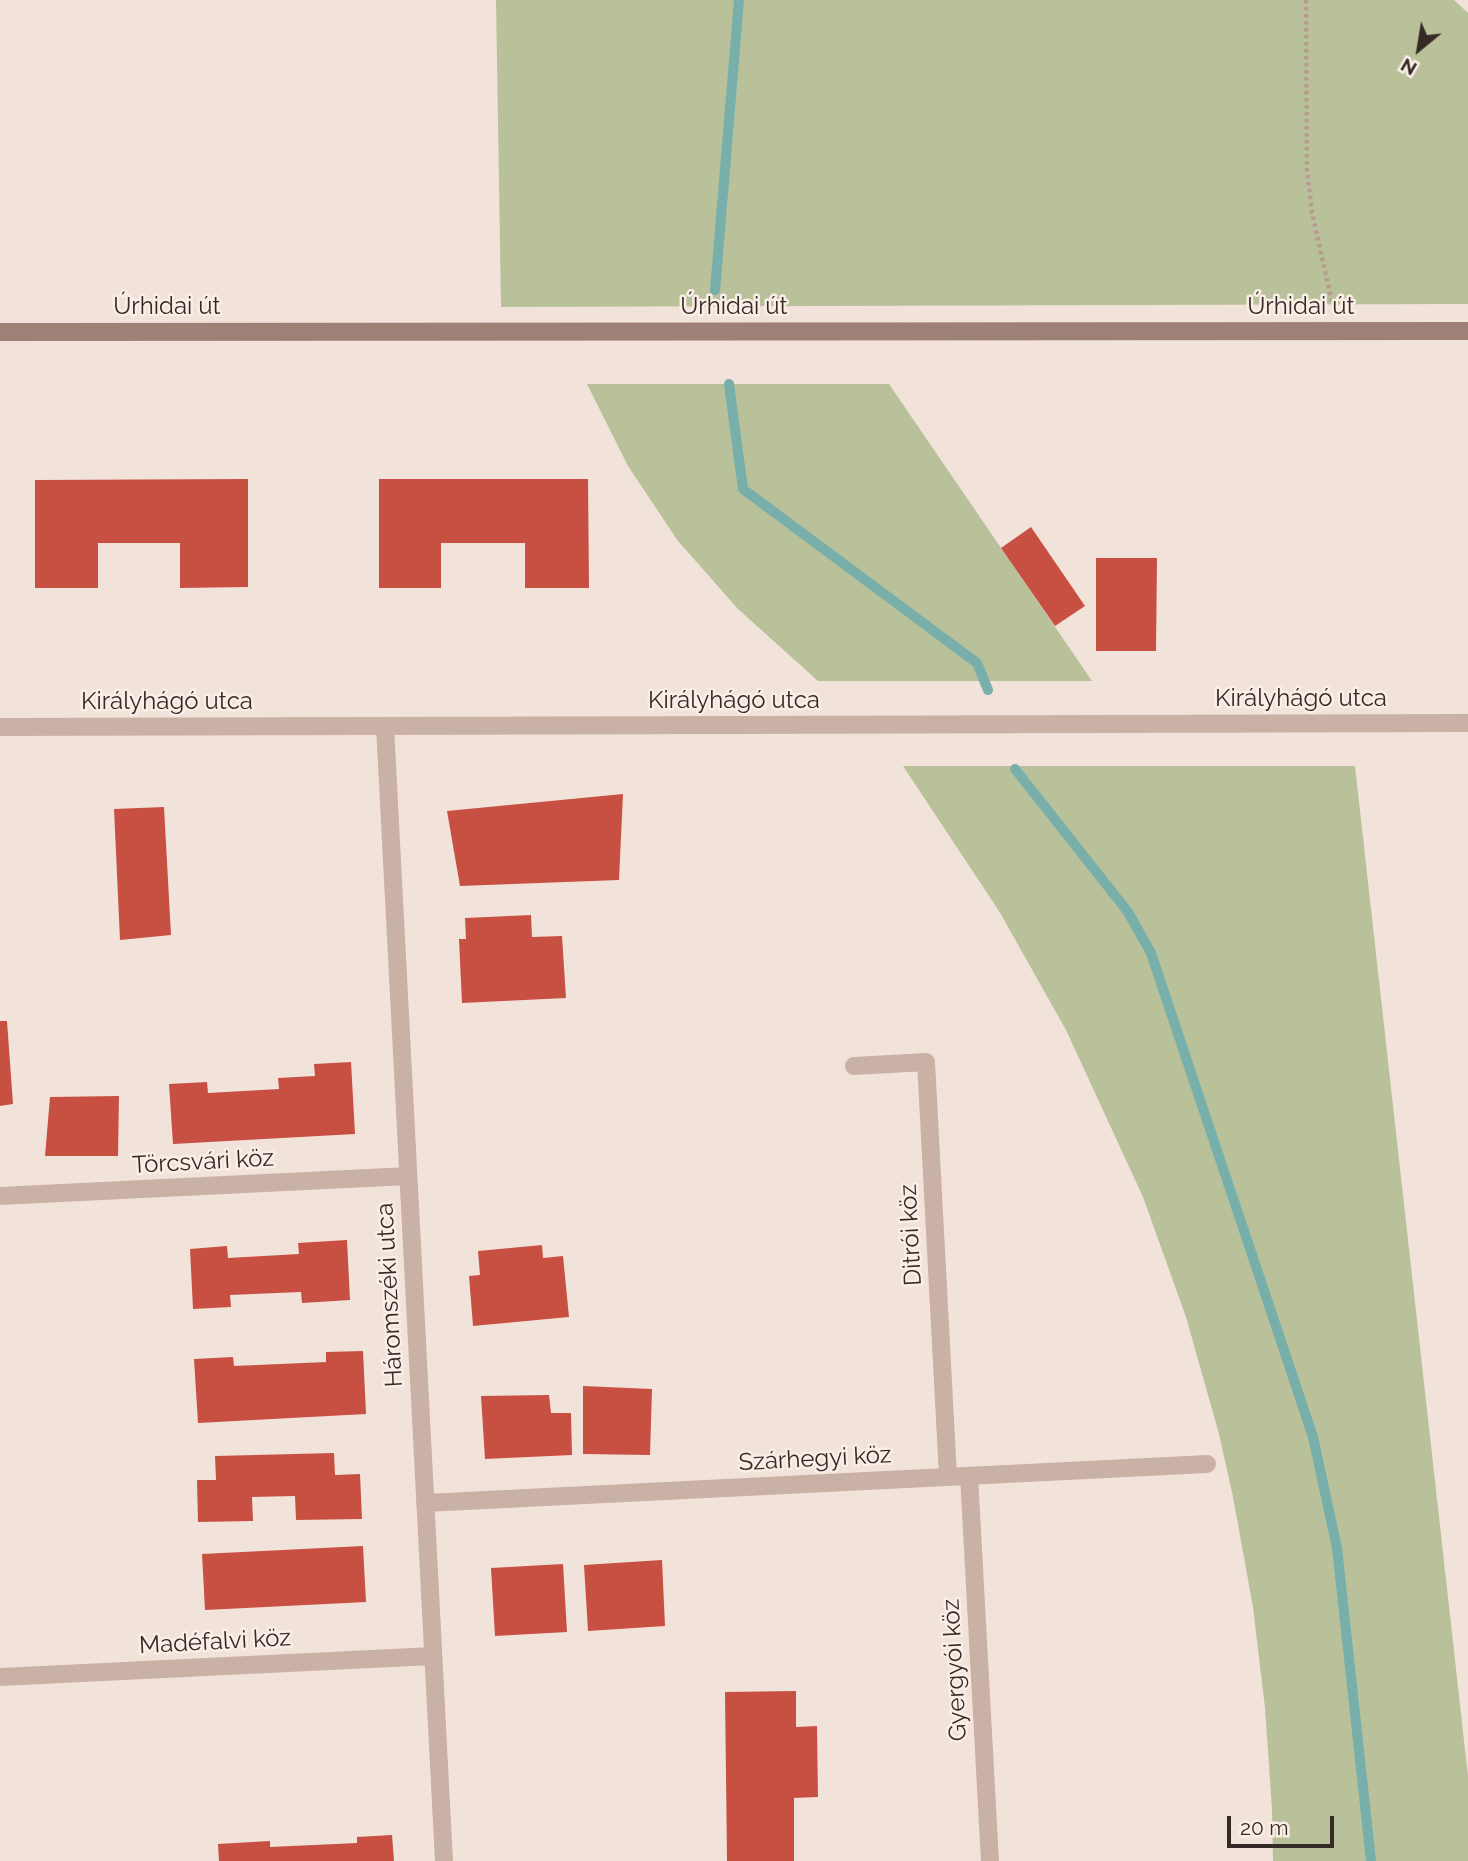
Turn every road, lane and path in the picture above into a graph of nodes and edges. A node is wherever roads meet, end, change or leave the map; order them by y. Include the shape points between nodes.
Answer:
1 (1306, 0) edge
2 (1339, 331) junction
3 (1468, 331) edge
4 (0, 332) edge
5 (1468, 723) edge
6 (384, 726) junction
7 (0, 727) edge
8 (854, 1066) dead end
9 (408, 1176) junction
10 (0, 1196) edge
11 (1207, 1464) dead end
12 (948, 1476) junction
13 (969, 1476) junction
14 (425, 1503) junction
15 (433, 1656) junction
16 (0, 1677) edge
17 (444, 1861) edge
18 (990, 1861) edge

1 - 2 path via 1307,170
2 - 3 main road, Úrhidai út
2 - 4 main road, Úrhidai út
5 - 6 street, Királyhágó utca
6 - 7 street, Királyhágó utca
6 - 9 street, Háromszéki utca
8 - 12 street, Ditrói köz via 926,1062
9 - 10 street, Törcsvári köz
9 - 14 street, Háromszéki utca
11 - 13 street, Szárhegyi köz
12 - 13 street, Szárhegyi köz
12 - 14 street, Szárhegyi köz
13 - 18 street, Gyergyói köz
14 - 15 street, Háromszéki utca
15 - 16 street, Madéfalvi köz
15 - 17 street, Háromszéki utca

